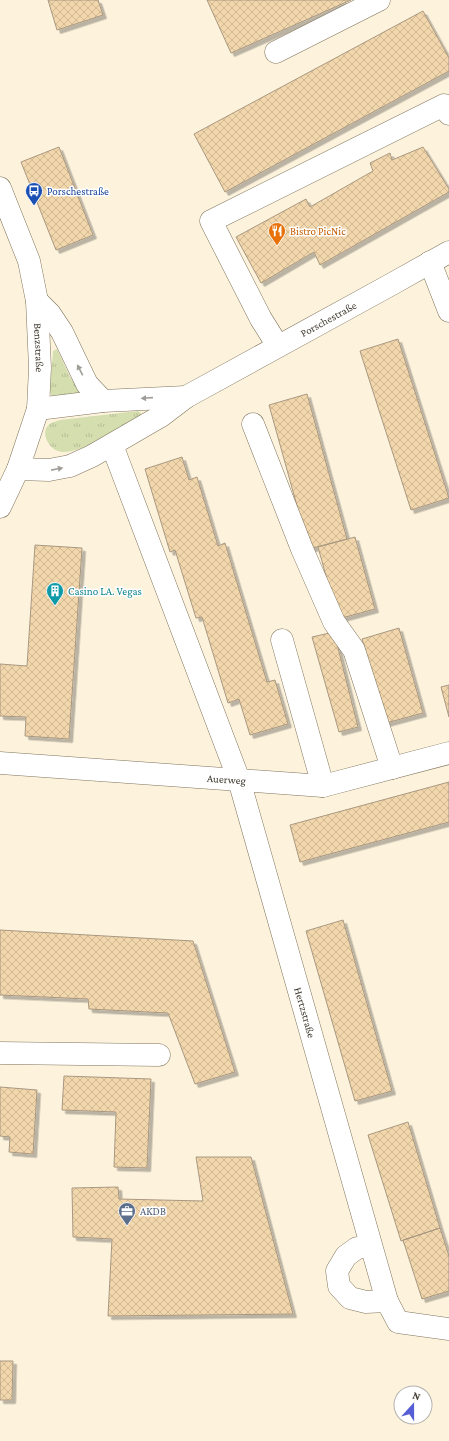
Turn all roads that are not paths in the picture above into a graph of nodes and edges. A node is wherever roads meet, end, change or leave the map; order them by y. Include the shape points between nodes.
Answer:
1 (379, 0) edge
2 (276, 52) dead end
3 (449, 114) edge
4 (1, 195) edge
5 (449, 252) edge
6 (430, 262) junction
7 (38, 301) junction
8 (449, 311) edge
9 (278, 346) junction
10 (186, 397) junction
11 (103, 401) junction
12 (38, 409) junction
13 (253, 424) dead end
14 (112, 444) junction
15 (18, 469) junction
16 (0, 507) edge
17 (282, 640) dead end
18 (449, 753) edge
19 (0, 763) edge
20 (392, 768) junction
21 (239, 780) junction
22 (323, 786) junction
23 (0, 1053) edge
24 (159, 1055) dead end
25 (370, 1246) junction
26 (387, 1301) junction
27 (449, 1328) edge

1 - 2 street
3 - 9 street via 444,105 211,221 261,319
4 - 7 street, Benzstraße via 29,261
5 - 6 street, Porschestraße
6 - 8 street
6 - 9 street, Porschestraße
11 -> 7 street via 87,384 62,332
7 - 12 street, Benzstraße
9 - 10 street, Porschestraße
10 -> 11 street, Porschestraße
10 - 14 street, Porschestraße via 161,416
11 - 12 street, Porschestraße
12 - 15 street, Benzstraße
13 - 20 street via 334,622 354,650
15 -> 14 street, Porschestraße via 49,470 70,466
14 - 21 street, Hertzstraße
15 - 16 street, Benzstraße
17 - 22 street
18 - 20 street, Auerweg
19 - 21 street, Auerweg
20 - 22 street, Auerweg
21 - 22 street, Auerweg
21 - 25 street, Hertzstraße
23 - 24 street
25 - 26 street, Hertzstraße
25 - 26 street via 357,1248 346,1256 337,1271 339,1286 350,1298 366,1302
26 - 27 street, Hertzstraße via 398,1322

